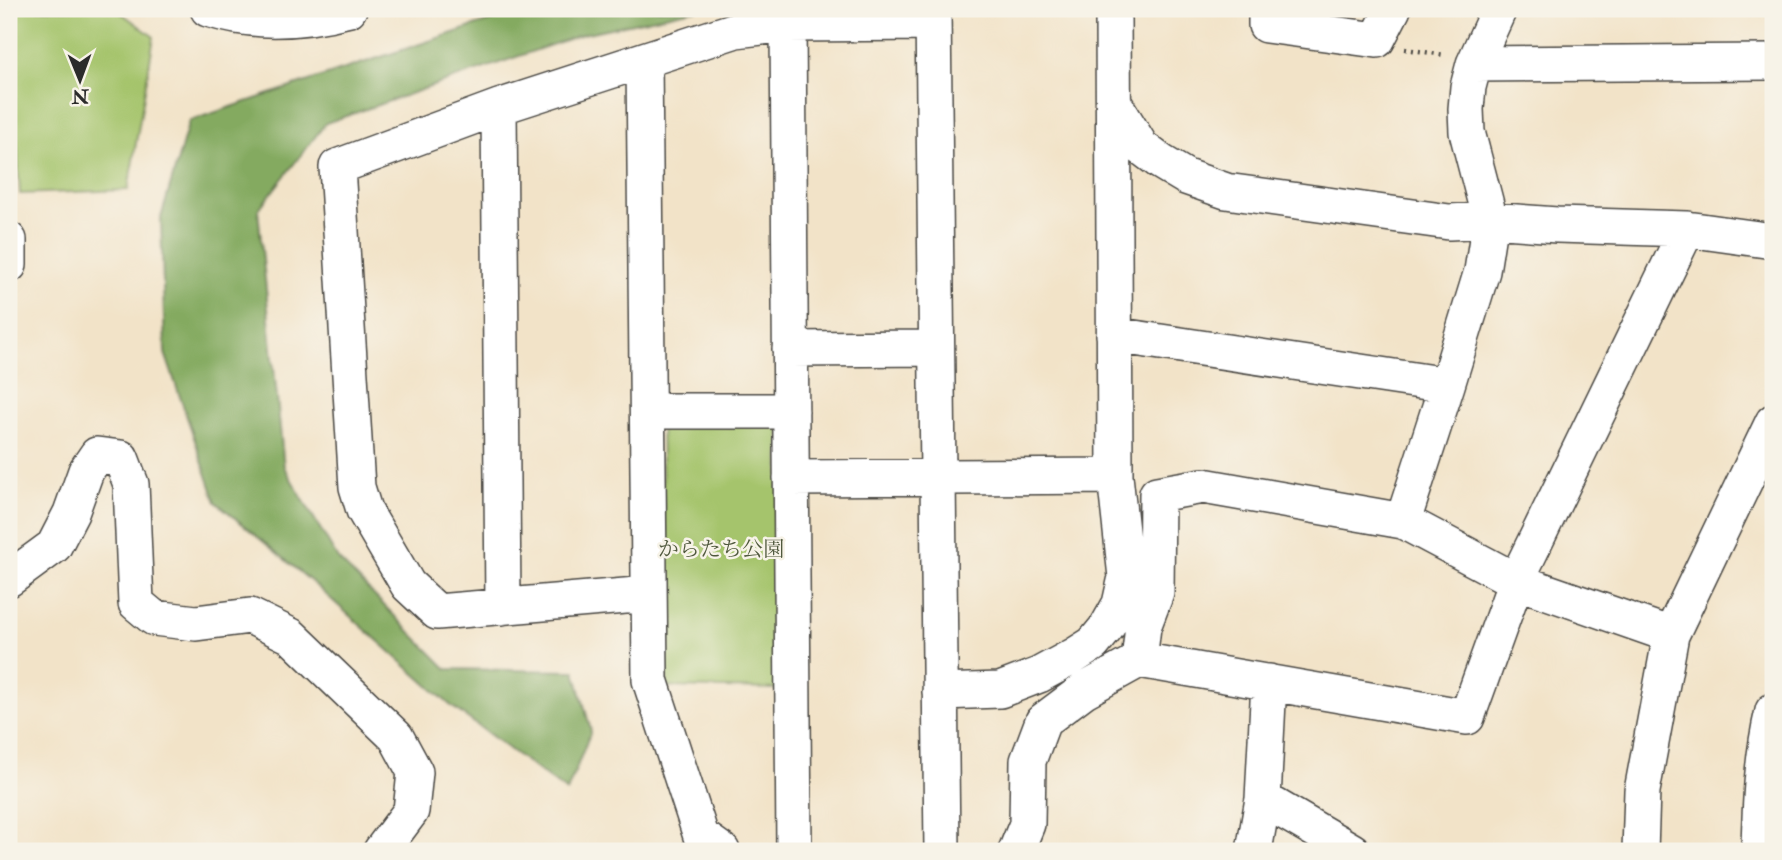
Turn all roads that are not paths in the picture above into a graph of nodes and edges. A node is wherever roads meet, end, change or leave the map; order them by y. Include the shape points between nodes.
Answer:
1 (208, 9) edge
2 (349, 9) edge
3 (1113, 9) edge
4 (1266, 9) edge
5 (1393, 9) edge
6 (1499, 9) edge
7 (933, 16) edge
8 (788, 24) junction
9 (645, 60) junction
10 (1460, 60) junction
11 (1773, 62) edge
12 (1114, 103) junction
13 (499, 107) junction
14 (1490, 220) junction
15 (1687, 229) junction
16 (9, 240) edge
17 (1773, 241) edge
18 (9, 265) edge
19 (1114, 335) junction
20 (936, 348) junction
21 (790, 349) junction
22 (1447, 385) junction
23 (648, 411) junction
24 (791, 411) junction
25 (1773, 422) edge
26 (1115, 475) junction
27 (938, 477) junction
28 (792, 478) junction
29 (1403, 521) junction
30 (9, 579) edge
31 (1516, 581) junction
32 (649, 594) junction
33 (503, 607) junction
34 (1671, 635) junction
35 (1139, 660) junction
36 (1269, 682) junction
37 (940, 692) junction
38 (1773, 711) edge
39 (1264, 799) junction
40 (381, 851) edge
41 (722, 851) edge
42 (794, 851) edge
43 (942, 851) edge
44 (1016, 851) edge
45 (1254, 851) edge
46 (1352, 851) edge
47 (1640, 851) edge
48 (1759, 851) edge

1 - 2 street via 247,17 296,19
3 - 12 street
4 - 5 street via 1266,25 1377,40
6 - 10 street
7 - 8 street
7 - 20 street
8 - 9 street via 736,30
8 - 21 street
9 - 13 street
9 - 23 street
10 - 11 street
10 - 14 street via 1468,132
12 - 14 street via 1141,147 1186,177 1226,191 1449,222
12 - 19 street
13 - 33 street
13 - 33 street via 337,167 357,487 364,510 408,585 437,612
14 - 15 street
14 - 22 street via 1482,271
15 - 17 street
15 - 31 street
16 - 18 street
19 - 22 street
19 - 26 street
20 - 21 street
20 - 27 street
21 - 24 street
22 - 29 street
23 - 24 street
23 - 32 street
24 - 28 street
25 - 34 street
26 - 27 street
26 - 37 street via 1126,578 1120,604 1093,644 1039,675 1000,690
27 - 28 street
27 - 37 street
28 - 42 street
29 - 31 street
29 - 35 street via 1203,486 1157,494 1156,593 1143,627
30 - 40 street via 54,546 97,455 121,458 131,484 136,603 154,618 196,623 250,617 291,636 396,737 415,772 411,811
31 - 34 street
31 - 36 street via 1467,717
32 - 33 street
32 - 41 street via 650,680 701,836
34 - 47 street via 1642,791
35 - 36 street
35 - 44 street via 1083,691 1043,721 1028,761 1027,824
36 - 39 street
37 - 43 street
38 - 48 street via 1763,758
39 - 45 street
39 - 46 street

